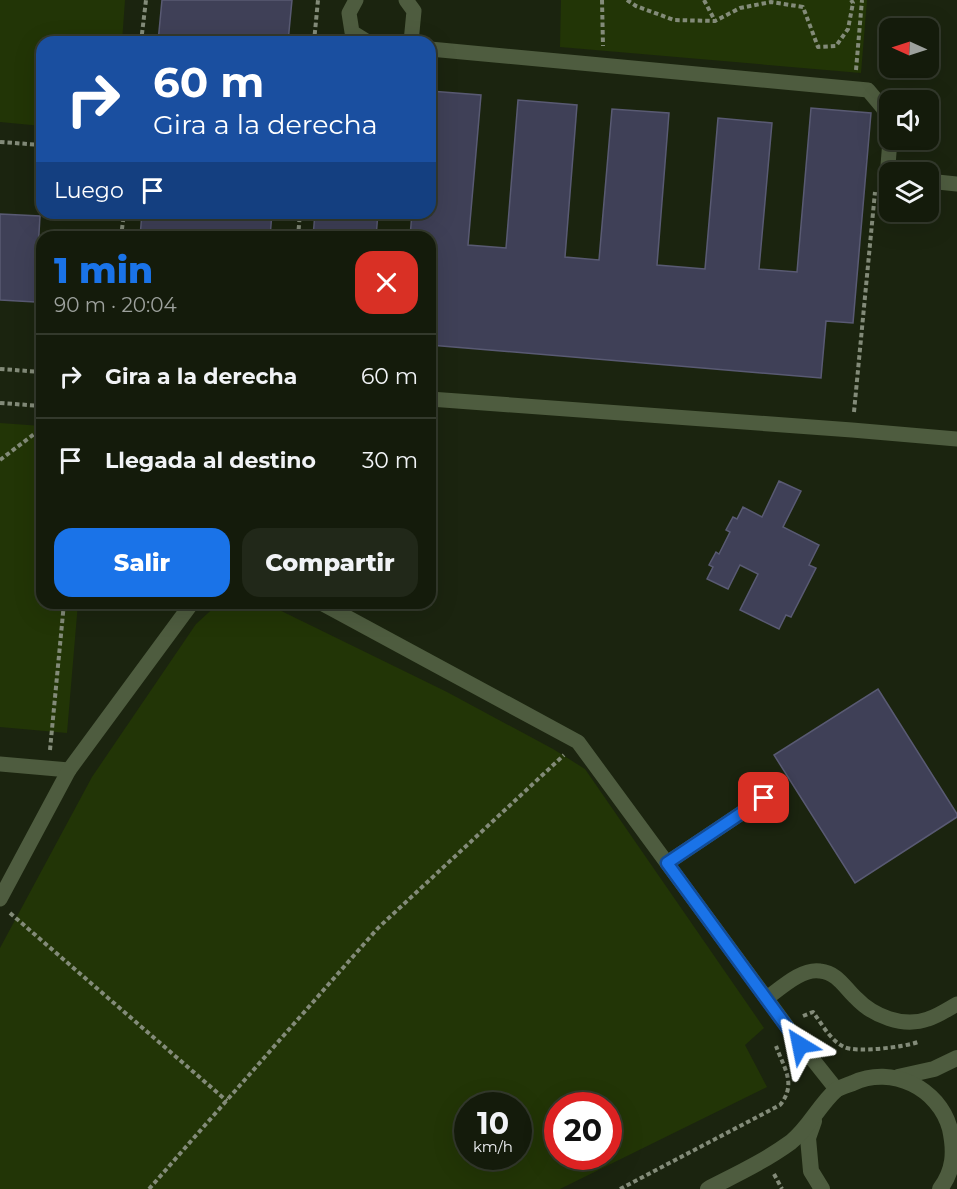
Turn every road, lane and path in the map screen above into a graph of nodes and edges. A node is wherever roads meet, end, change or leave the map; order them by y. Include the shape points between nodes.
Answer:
1 (146, 0) edge
2 (318, 0) edge
3 (356, 0) edge
4 (406, 0) edge
5 (602, 0) edge
6 (627, 0) edge
7 (641, 0) edge
8 (704, 0) edge
9 (851, 0) edge
10 (862, 0) edge
11 (771, 1) edge
12 (636, 6) junction
13 (716, 21) junction
14 (142, 36) edge
15 (315, 36) edge
16 (358, 36) edge
17 (412, 36) edge
18 (436, 50) edge
19 (604, 65) junction
20 (854, 88) junction
21 (879, 103) edge
22 (0, 142) edge
23 (36, 145) edge
24 (939, 182) edge
25 (957, 184) edge
26 (875, 191) dead end
27 (0, 369) edge
28 (36, 372) edge
29 (436, 399) edge
30 (0, 403) edge
31 (36, 406) edge
32 (852, 430) junction
33 (36, 433) edge
34 (957, 439) edge
35 (0, 460) edge
36 (63, 609) edge
37 (188, 609) edge
38 (332, 609) edge
39 (578, 742) junction
40 (0, 764) edge
41 (48, 768) junction
42 (69, 770) junction
43 (764, 798) dead end
44 (667, 863) junction
45 (0, 899) edge
46 (9, 912) dead end
47 (767, 998) junction
48 (957, 1004) edge
49 (788, 1027) junction
50 (920, 1042) dead end
51 (957, 1058) edge
52 (898, 1077) junction
53 (837, 1090) junction
54 (227, 1101) junction
55 (817, 1112) junction
56 (948, 1178) edge
57 (148, 1189) edge
58 (620, 1189) edge
59 (708, 1189) edge
60 (822, 1189) edge

1 - 14 path
2 - 15 path
3 - 16 lane via 349,13 352,32
4 - 17 lane via 414,11
5 - 19 path
6 - 12 path
7 - 12 path
8 - 13 path
9 - 11 path via 848,29 836,46 818,48 803,7
10 - 20 path
11 - 13 path via 740,8
12 - 13 path via 674,20
18 - 19 lane
19 - 20 lane
20 - 21 lane via 868,90
22 - 23 path
24 - 25 lane
26 - 32 path
27 - 28 path
29 - 32 lane
30 - 31 path
32 - 34 lane
33 - 35 path
36 - 41 path
37 - 42 lane
38 - 39 lane
39 - 44 lane
39 - 54 path via 378,928
40 - 41 lane
41 - 42 lane
42 - 45 lane
43 - 44 lane
44 - 47 lane
46 - 54 path
47 - 48 lane via 797,976 819,970 839,978 857,1000 882,1017 901,1023 927,1020
47 - 49 lane
49 - 50 path via 813,1012 832,1038 846,1048 902,1048
49 - 53 lane
49 - 58 path via 772,1038 790,1085 788,1096 780,1105
51 - 52 street
52 - 53 street via 865,1077
52 - 56 street via 926,1091 946,1116 954,1147
53 - 55 street
54 - 57 path
55 - 59 street via 794,1139 766,1159
55 - 60 street via 808,1138 811,1171

